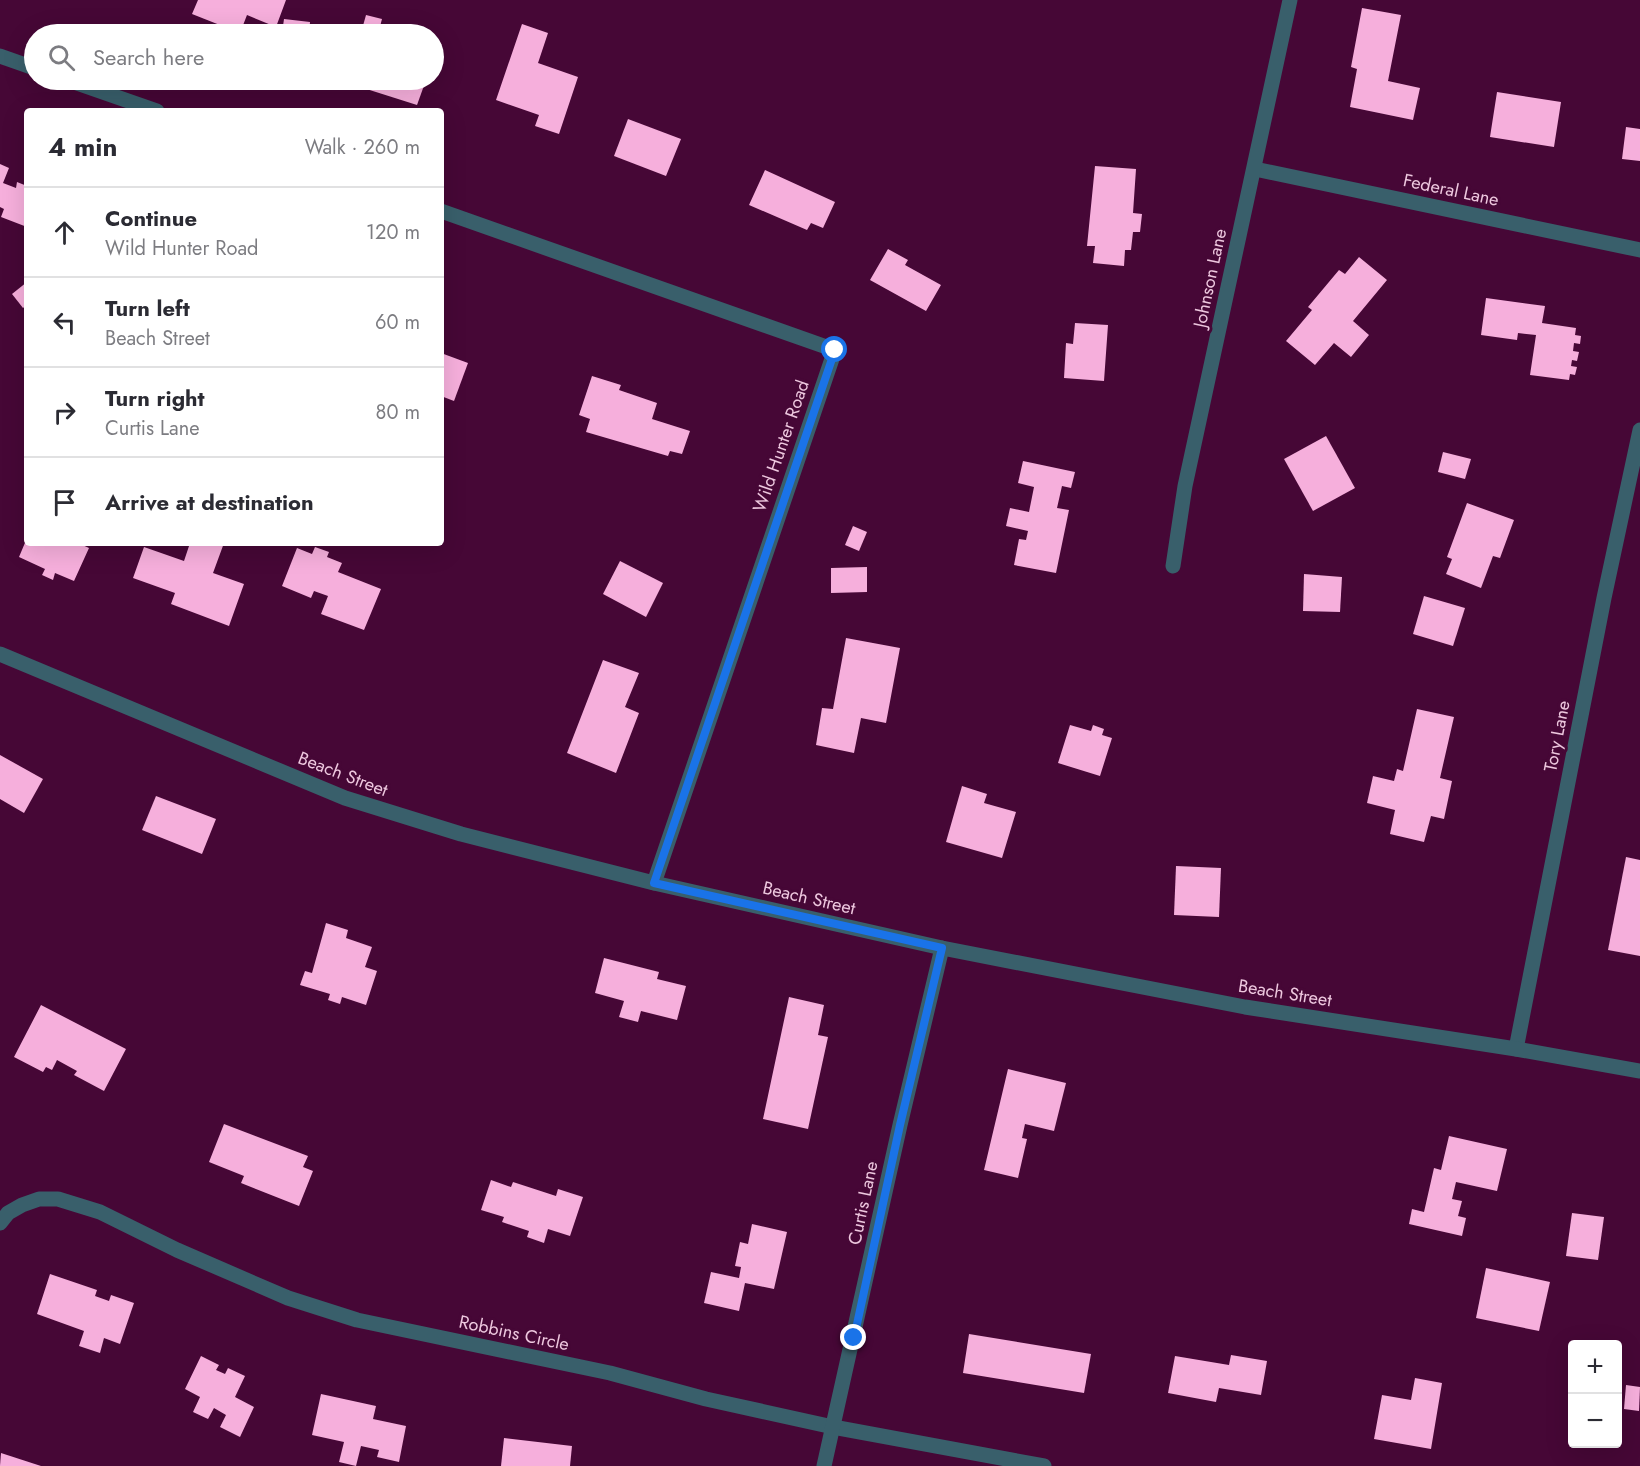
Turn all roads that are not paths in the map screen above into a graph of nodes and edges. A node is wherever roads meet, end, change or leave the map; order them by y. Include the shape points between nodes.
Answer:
1 (1290, 0) edge
2 (0, 56) edge
3 (24, 64) edge
4 (97, 90) edge
5 (148, 108) edge
6 (1255, 169) junction
7 (444, 212) edge
8 (1640, 250) edge
9 (1640, 430) edge
10 (1173, 566) dead end
11 (0, 654) edge
12 (654, 883) junction
13 (942, 948) junction
14 (1516, 1049) junction
15 (1640, 1071) edge
16 (0, 1223) edge
17 (833, 1427) junction
18 (824, 1466) edge
19 (1044, 1466) edge

1 - 6 street, Johnson Lane
2 - 3 street
4 - 5 street
6 - 8 street, Federal Lane
6 - 10 street, Johnson Lane via 1185,486
7 - 12 street, Wild Hunter Road via 835,350
9 - 14 street, Tory Lane
11 - 12 street, Beach Street via 345,798 461,834
12 - 13 street, Beach Street
13 - 14 street, Beach Street via 1245,1007
13 - 17 street, Curtis Lane
14 - 15 street, Beach Street
16 - 17 street, Robbins Circle via 22,1205 39,1199 58,1199 100,1212 288,1298 357,1320 610,1373
17 - 18 street, Curtis Lane
17 - 19 street, Robbins Circle

